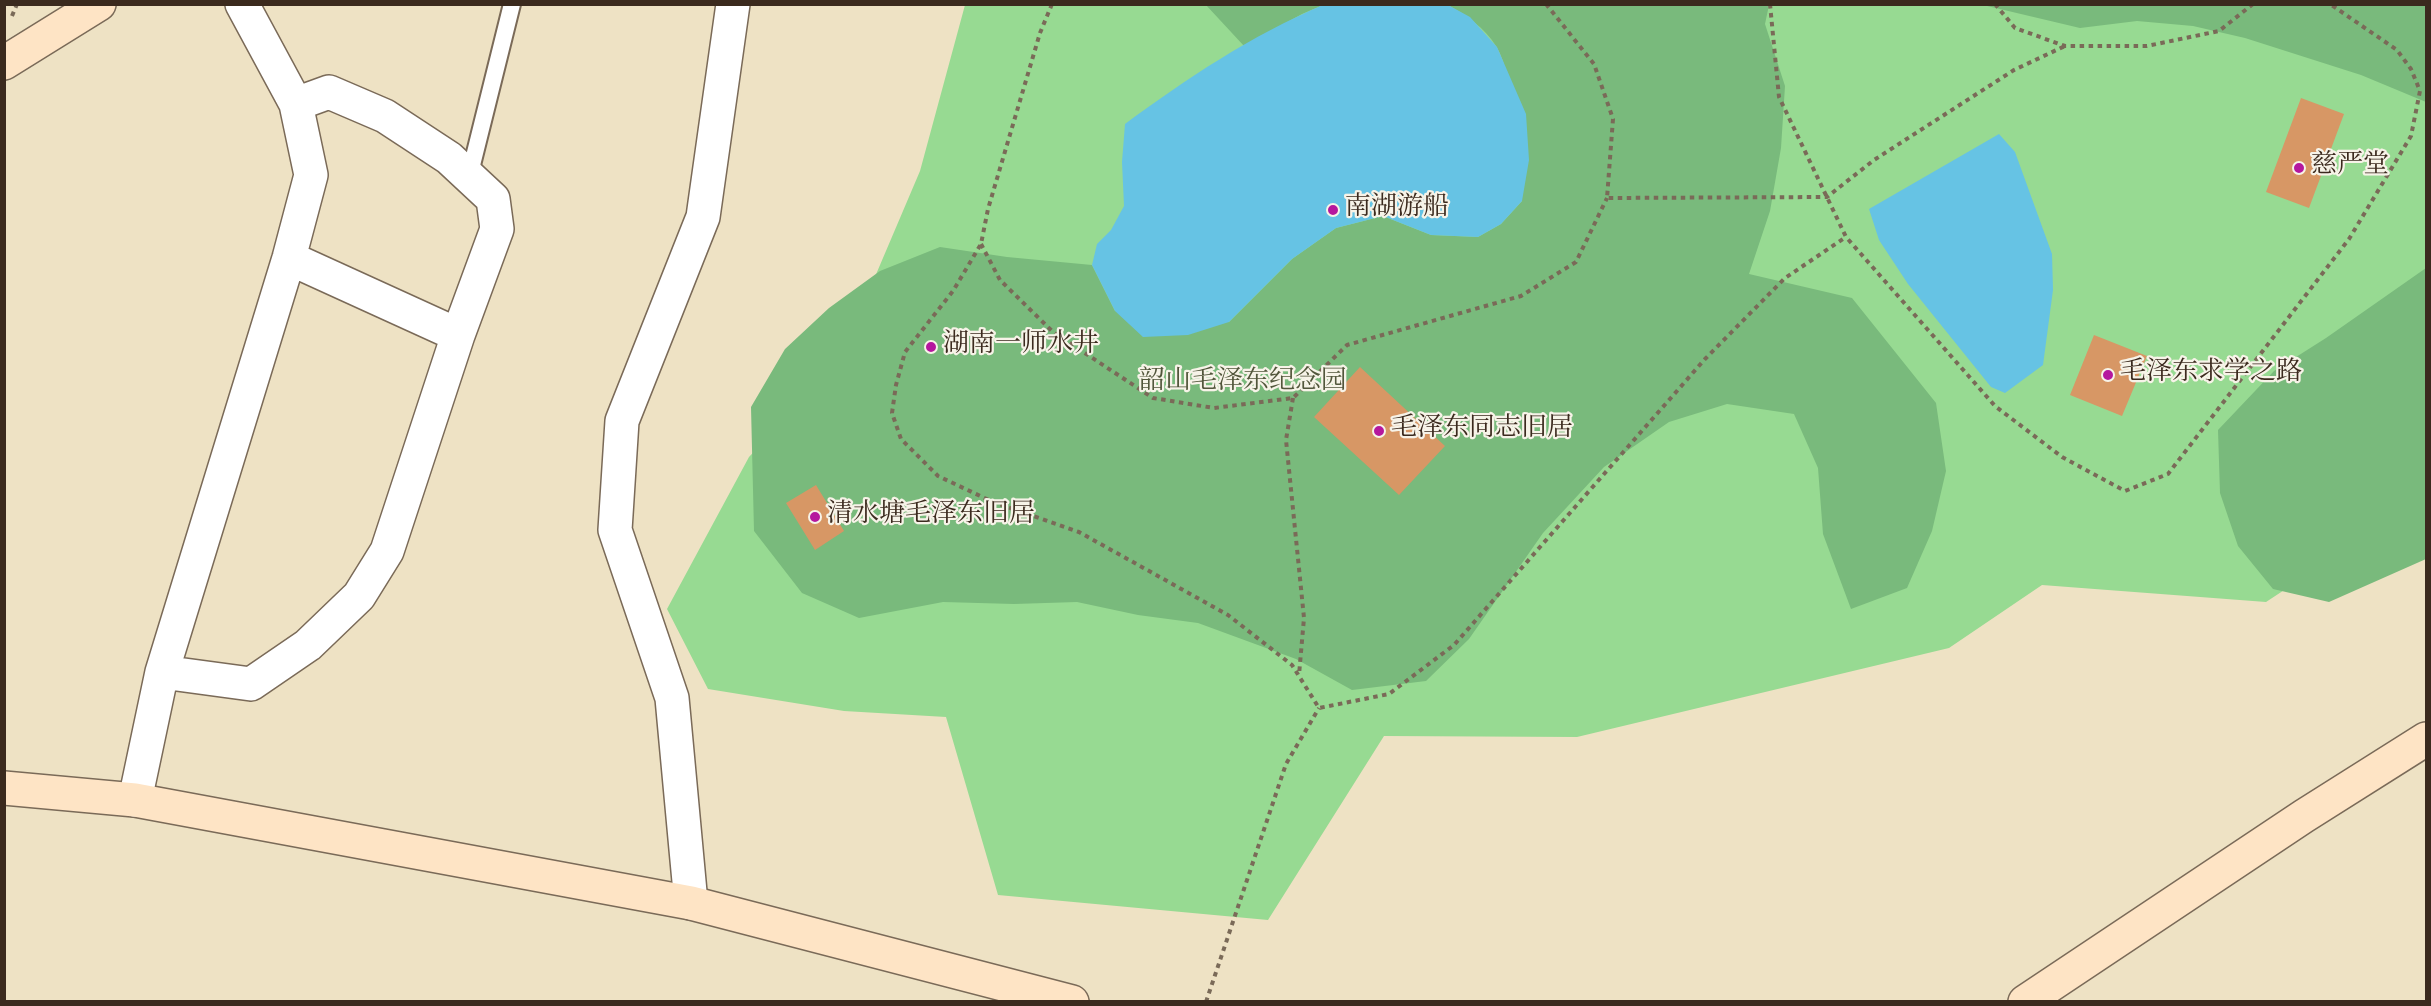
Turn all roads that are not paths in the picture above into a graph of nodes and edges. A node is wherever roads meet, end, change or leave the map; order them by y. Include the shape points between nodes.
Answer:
1 (99, 4) edge
2 (242, 4) edge
3 (512, 4) edge
4 (732, 4) edge
5 (4, 63) edge
6 (296, 104) junction
7 (468, 177) junction
8 (289, 258) junction
9 (458, 335) junction
10 (162, 672) junction
11 (2427, 739) edge
12 (4, 788) edge
13 (135, 800) junction
14 (691, 903) junction
15 (1038, 997) edge
16 (1072, 1002) edge
17 (2025, 1002) edge

1 - 5 main road
2 - 6 street
3 - 7 lane
4 - 14 street via 703,217 622,421 615,530 672,698
6 - 7 street via 329,92 385,116 449,158
6 - 8 street via 311,176
7 - 9 street via 493,199 497,229
8 - 9 street
8 - 10 street
9 - 10 street via 387,551 359,596 308,645 251,684
10 - 13 street
11 - 17 main road
12 - 13 main road
13 - 14 main road
14 - 15 main road
15 - 16 main road

